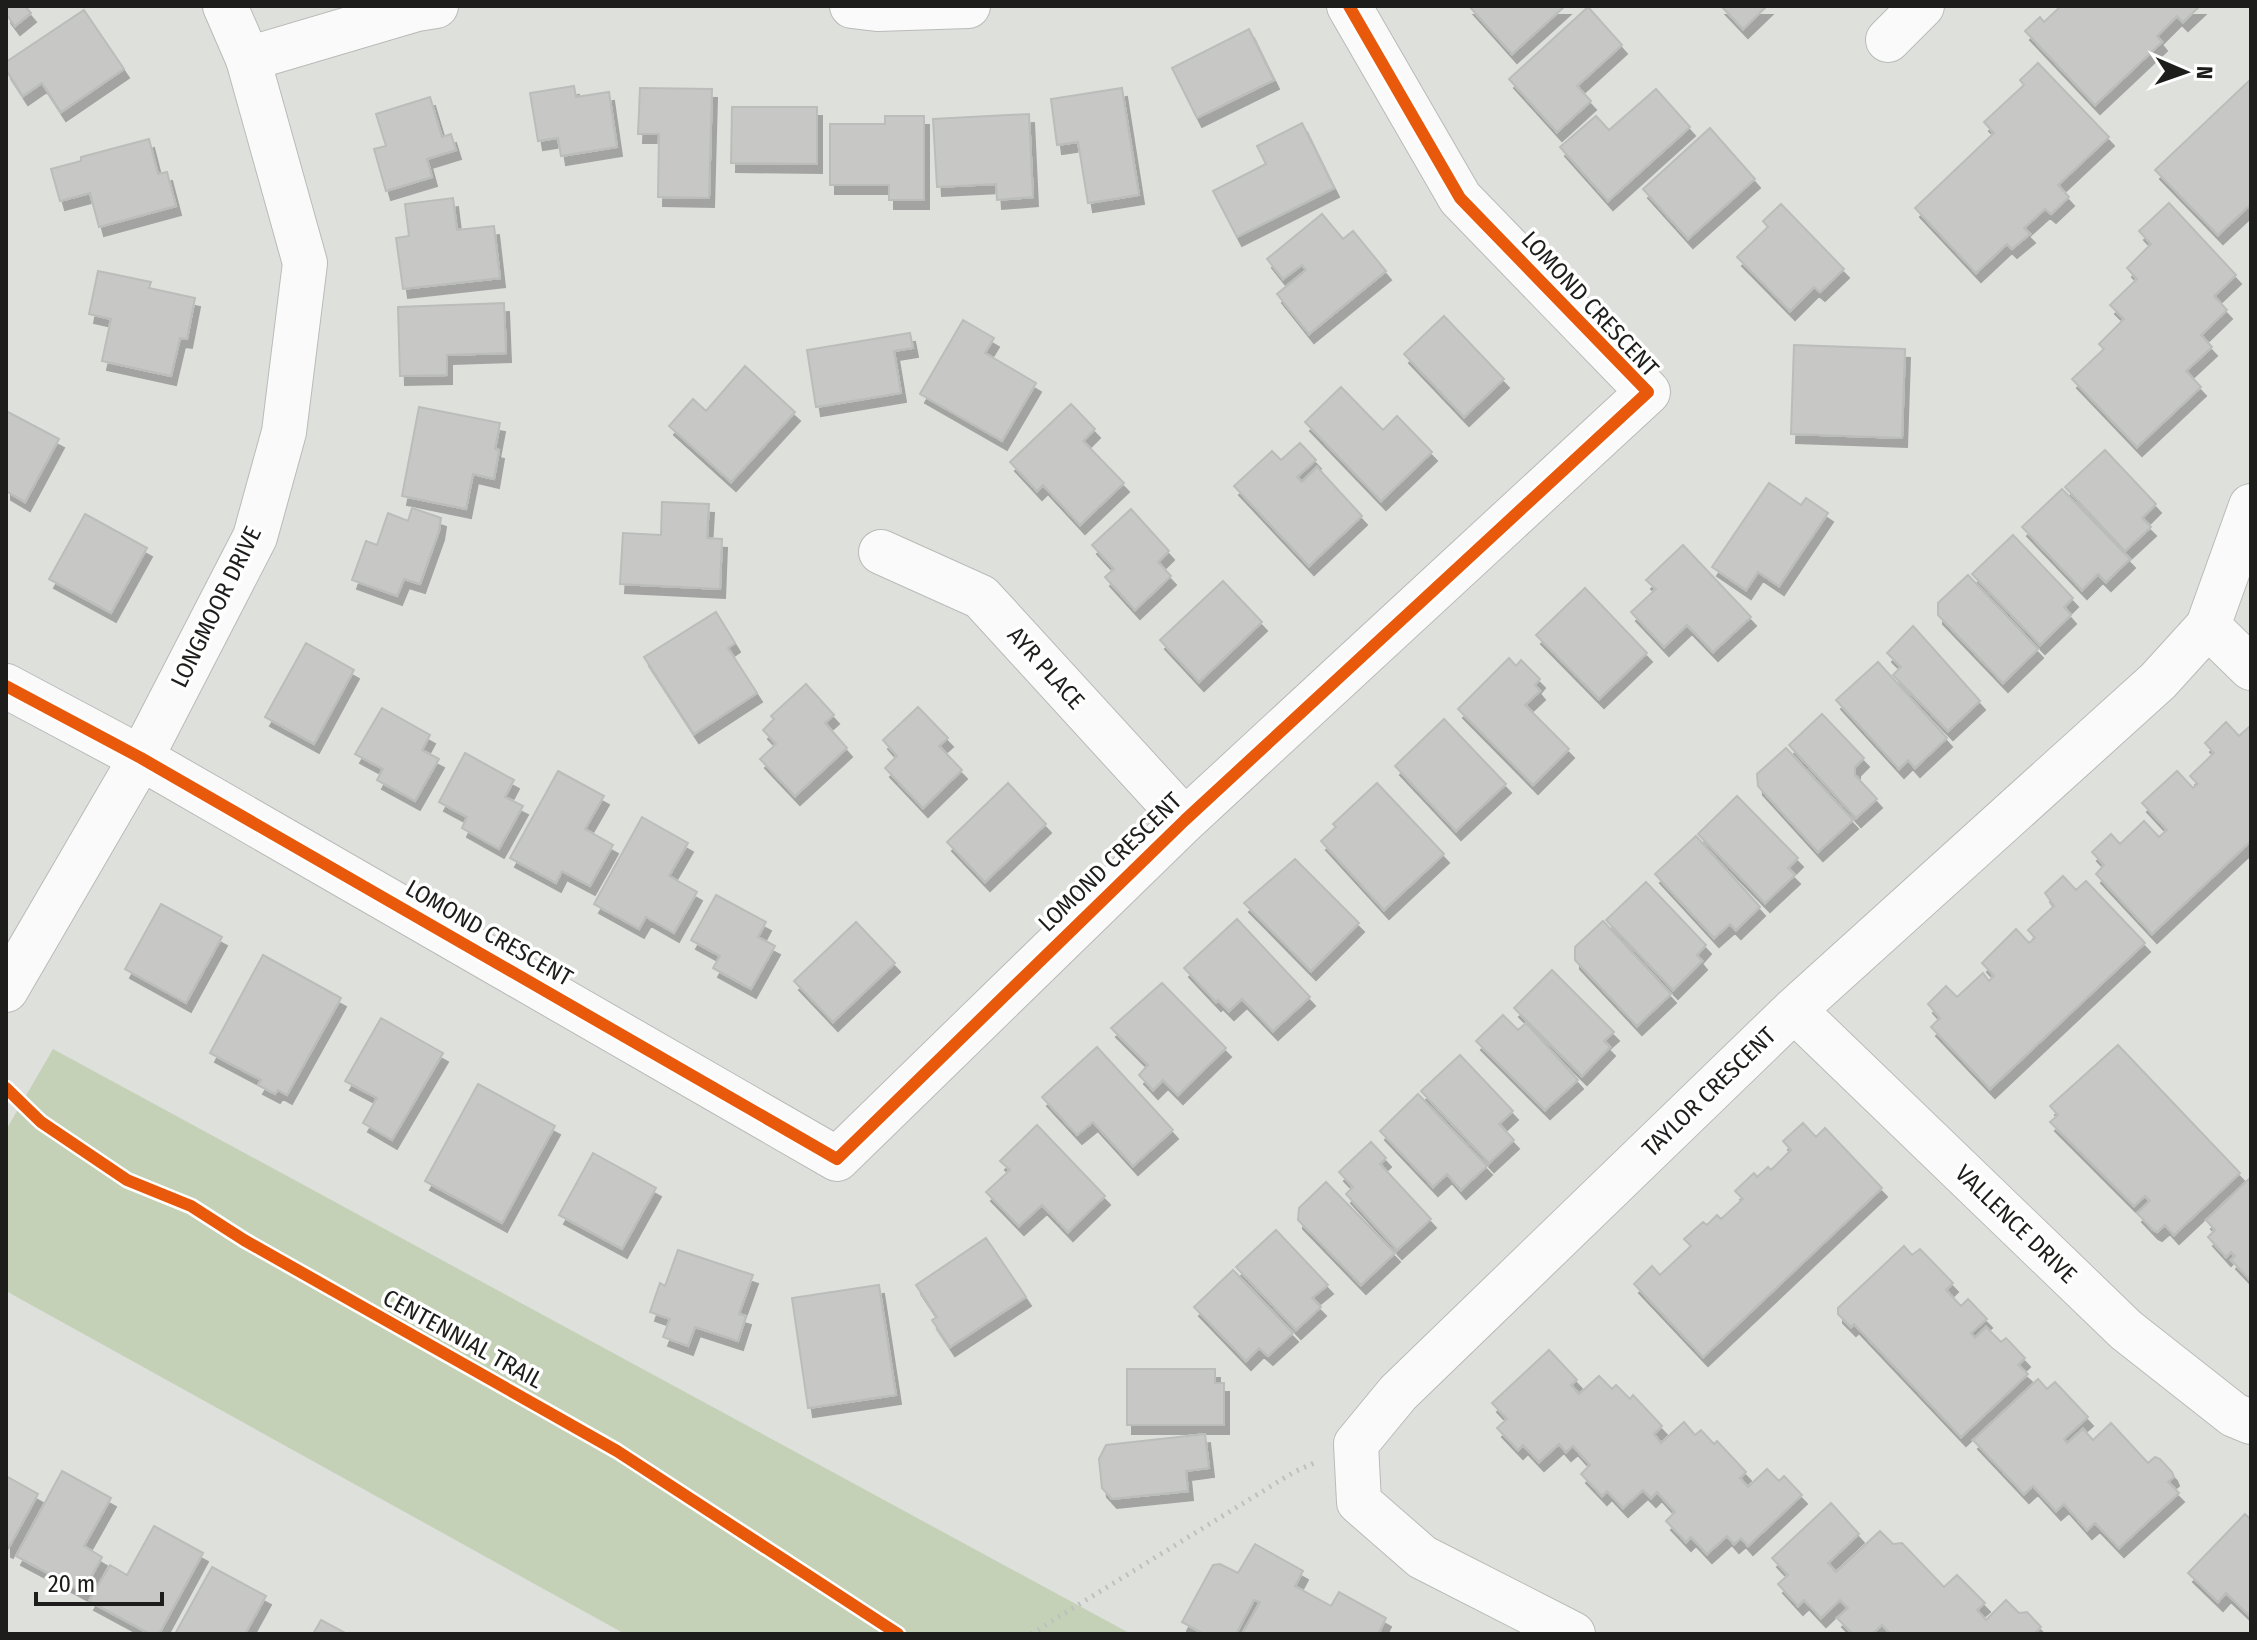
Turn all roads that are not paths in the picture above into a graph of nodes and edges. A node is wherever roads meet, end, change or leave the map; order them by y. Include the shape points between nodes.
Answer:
1 (225, 6) edge
2 (436, 6) edge
3 (968, 6) edge
4 (1349, 6) edge
5 (1922, 6) edge
6 (869, 7) edge
7 (1888, 40) dead end
8 (248, 59) junction
9 (2251, 506) edge
10 (881, 552) dead end
11 (2208, 626) junction
12 (2251, 668) edge
13 (6, 686) edge
14 (141, 758) junction
15 (1185, 820) junction
16 (6, 990) edge
17 (1794, 1010) junction
18 (2251, 1422) edge
19 (1573, 1634) edge

1 - 8 street, LONGMOOR DRIVE
2 - 8 street
3 - 6 street
4 - 15 street, LOMOND CRESCENT via 1460,198 1648,392
5 - 7 street
8 - 14 street, LONGMOOR DRIVE via 305,263 284,432 255,537
9 - 11 street, TAYLOR CRESCENT
10 - 15 street, AYR PLACE via 981,597
11 - 12 street
11 - 17 street, TAYLOR CRESCENT via 2158,681
13 - 14 street
14 - 15 street, LOMOND CRESCENT via 837,1159
14 - 16 street, LONGMOOR DRIVE
17 - 18 street, VALLENCE DRIVE via 2126,1330 2234,1415
17 - 19 street, TAYLOR CRESCENT via 1398,1393 1356,1444 1359,1502 1422,1557

